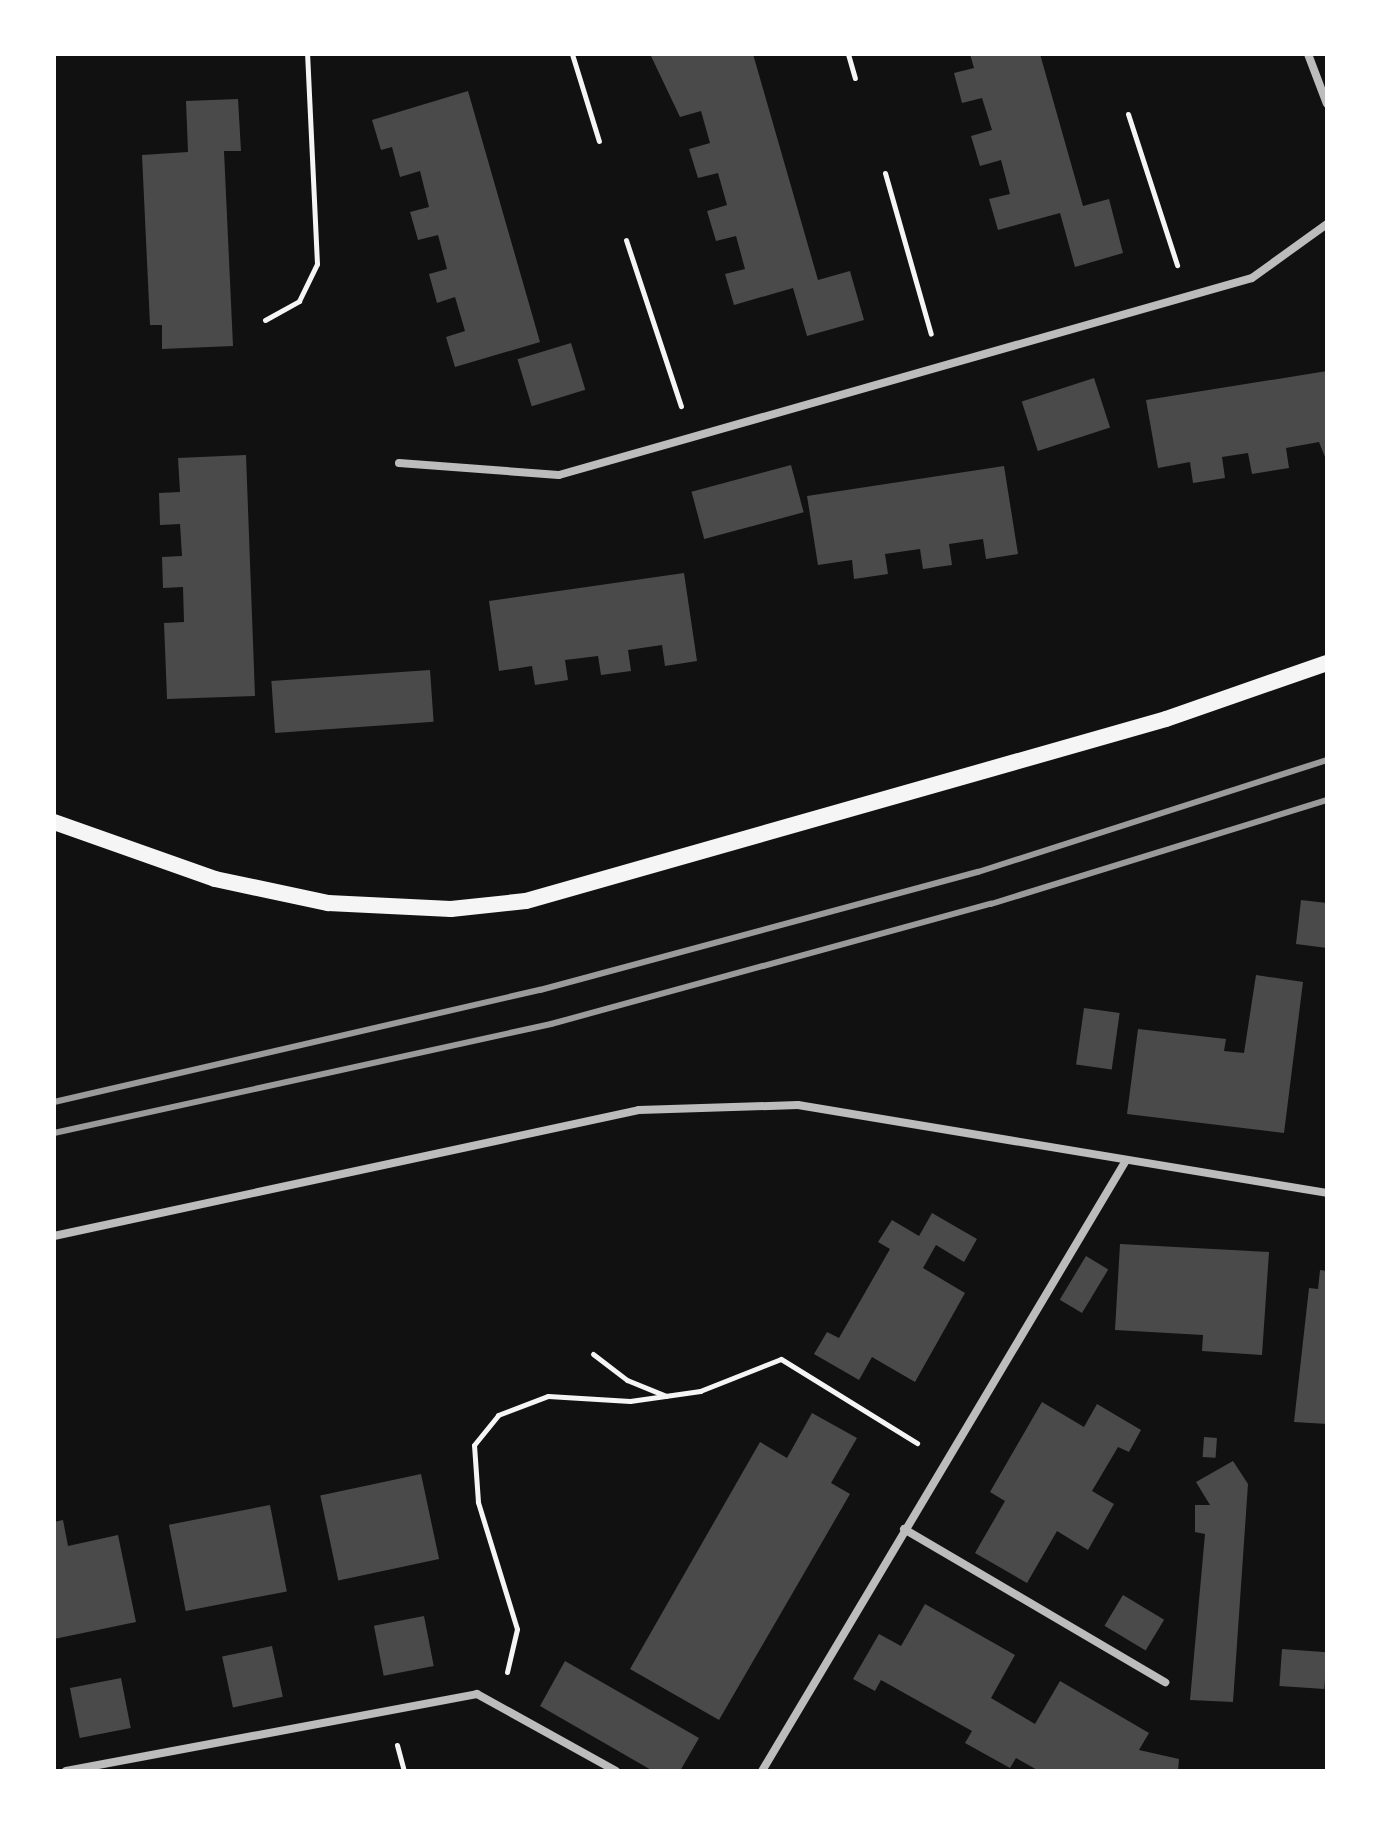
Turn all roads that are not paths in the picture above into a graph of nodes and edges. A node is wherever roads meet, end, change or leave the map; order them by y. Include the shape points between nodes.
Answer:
1 (1308, 54) edge
2 (1327, 104) edge
3 (1327, 224) edge
4 (399, 463) dead end
5 (1327, 663) edge
6 (54, 822) edge
7 (1125, 1162) junction
8 (1327, 1193) edge
9 (54, 1236) edge
10 (904, 1529) junction
11 (1165, 1682) dead end
12 (66, 1771) edge
13 (616, 1771) edge
14 (762, 1771) edge

1 - 2 street
3 - 4 street via 1252,278 559,475
5 - 6 main road via 1166,719 526,901 451,909 328,903 215,879
7 - 8 street
7 - 9 street via 798,1105 639,1110
7 - 10 street
10 - 11 street
10 - 14 street
12 - 13 street via 477,1694

